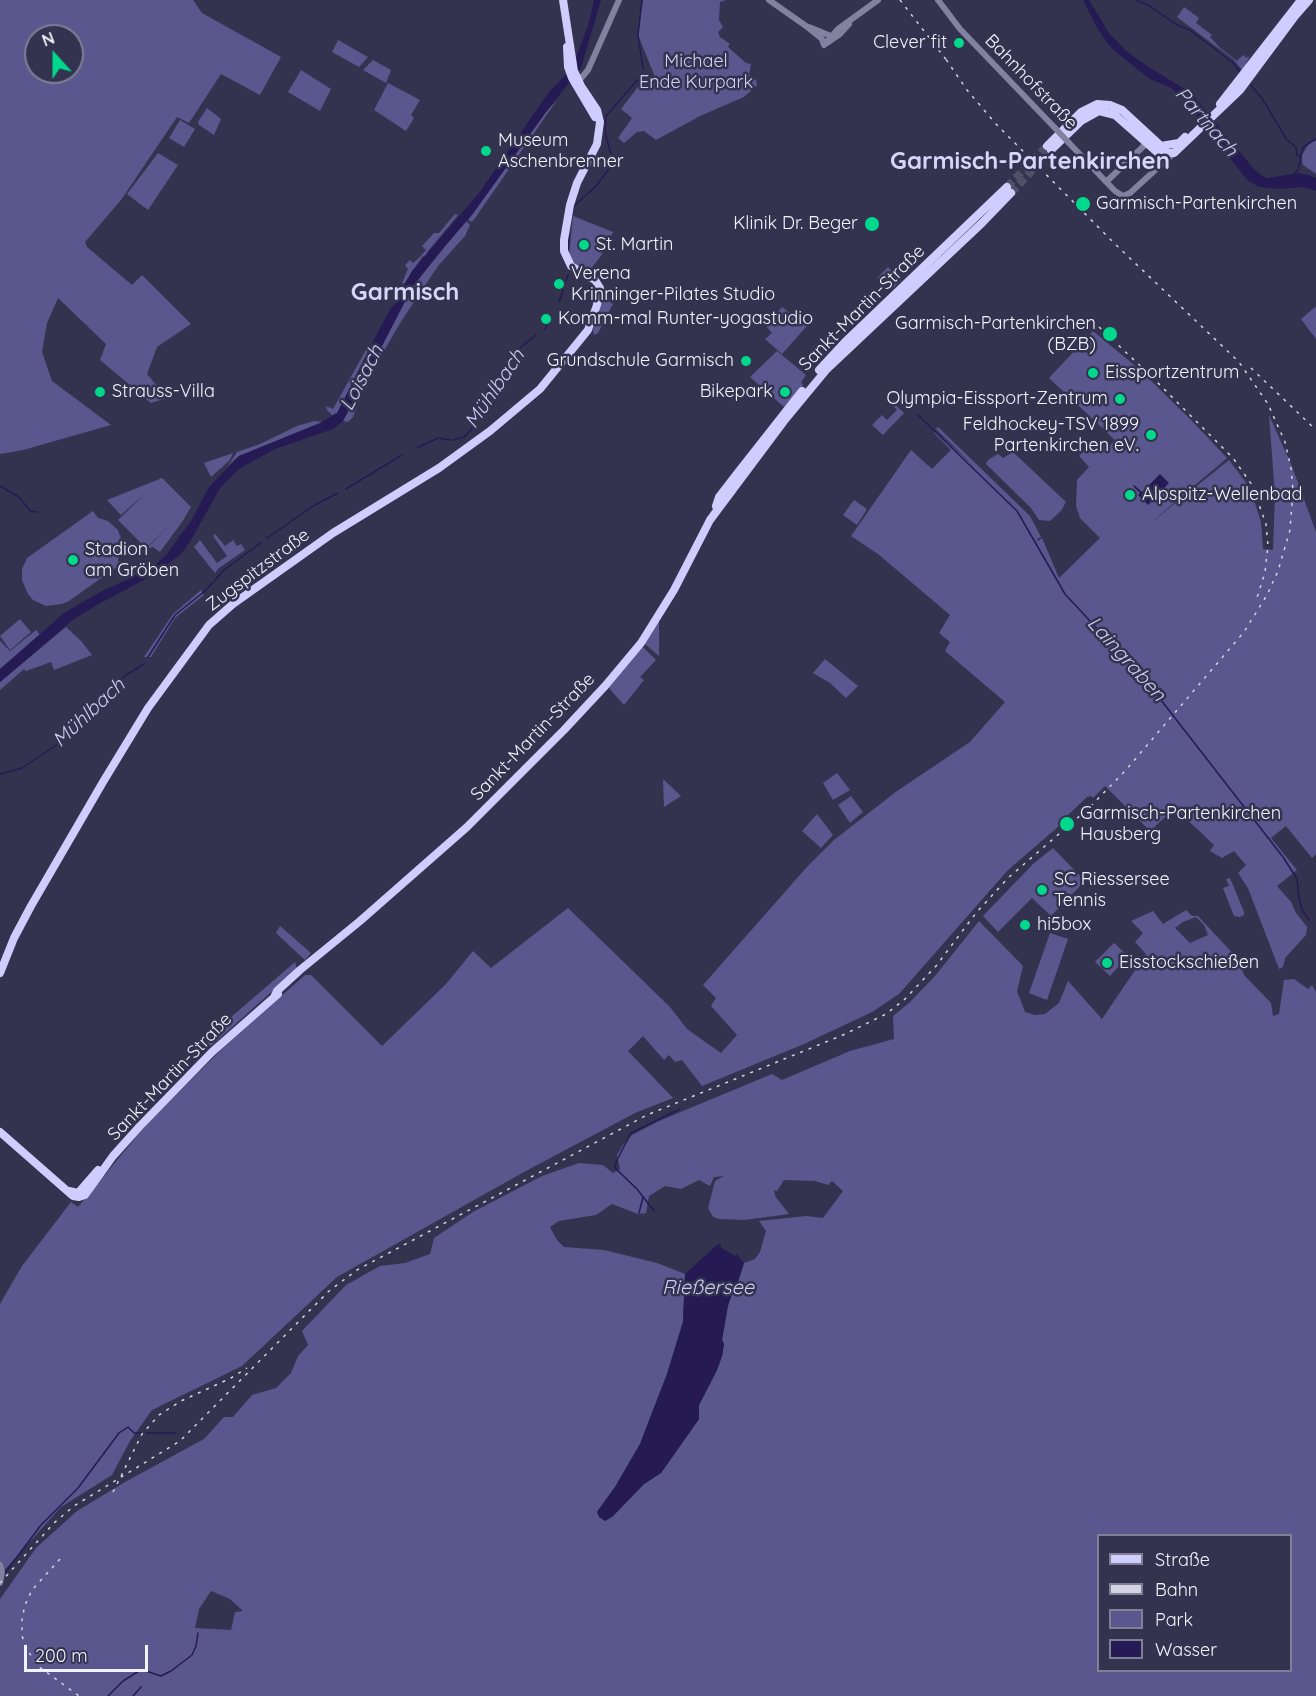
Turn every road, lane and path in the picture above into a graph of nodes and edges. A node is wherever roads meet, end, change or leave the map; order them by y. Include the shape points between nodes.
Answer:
1 (563, 0) edge
2 (619, 0) edge
3 (768, 0) edge
4 (878, 0) edge
5 (938, 0) edge
6 (1301, 0) edge
7 (1309, 0) edge
8 (853, 19) junction
9 (806, 26) junction
10 (830, 35) junction
11 (824, 45) junction
12 (576, 81) junction
13 (1212, 115) junction
14 (1203, 124) junction
15 (1149, 141) junction
16 (1049, 148) tunnel mouth
17 (1164, 152) junction
18 (1106, 182) junction
19 (1009, 190) tunnel mouth
20 (0, 973) edge
21 (0, 1132) edge
22 (0, 1565) edge
23 (0, 1583) edge

1 - 12 main road via 566,48
2 - 12 street via 588,70
3 - 9 street
4 - 8 street
5 - 18 street, Bahnhofstraße, bridge via 960,29
6 - 13 main road, Bahnhofstraße
7 - 13 main road, Bahnhofstraße via 1249,79
8 - 10 street
8 - 11 street
9 - 10 street
9 - 11 street
10 - 11 street
12 - 20 main road, Zugspitzstraße via 597,110 600,122 597,144 567,217 564,251 575,270 598,284 600,295 589,328 527,402 457,457 346,525 209,625 148,708 102,782 31,906
13 - 14 main road, Bahnhofstraße
14 - 17 main road, Bahnhofstraße
14 - 17 main road, Bahnhofstraße via 1174,153
15 - 16 main road via 1122,110 1097,104 1081,112
15 - 17 main road
15 - 18 street
17 - 18 street, Bahnhofstraße via 1126,195 1120,195
19 - 21 main road, Sankt-Martin-Straße via 835,352 780,417 719,497 674,590 641,643 564,730 467,827 300,970 212,1052 113,1156 85,1195 73,1196
22 - 23 street

